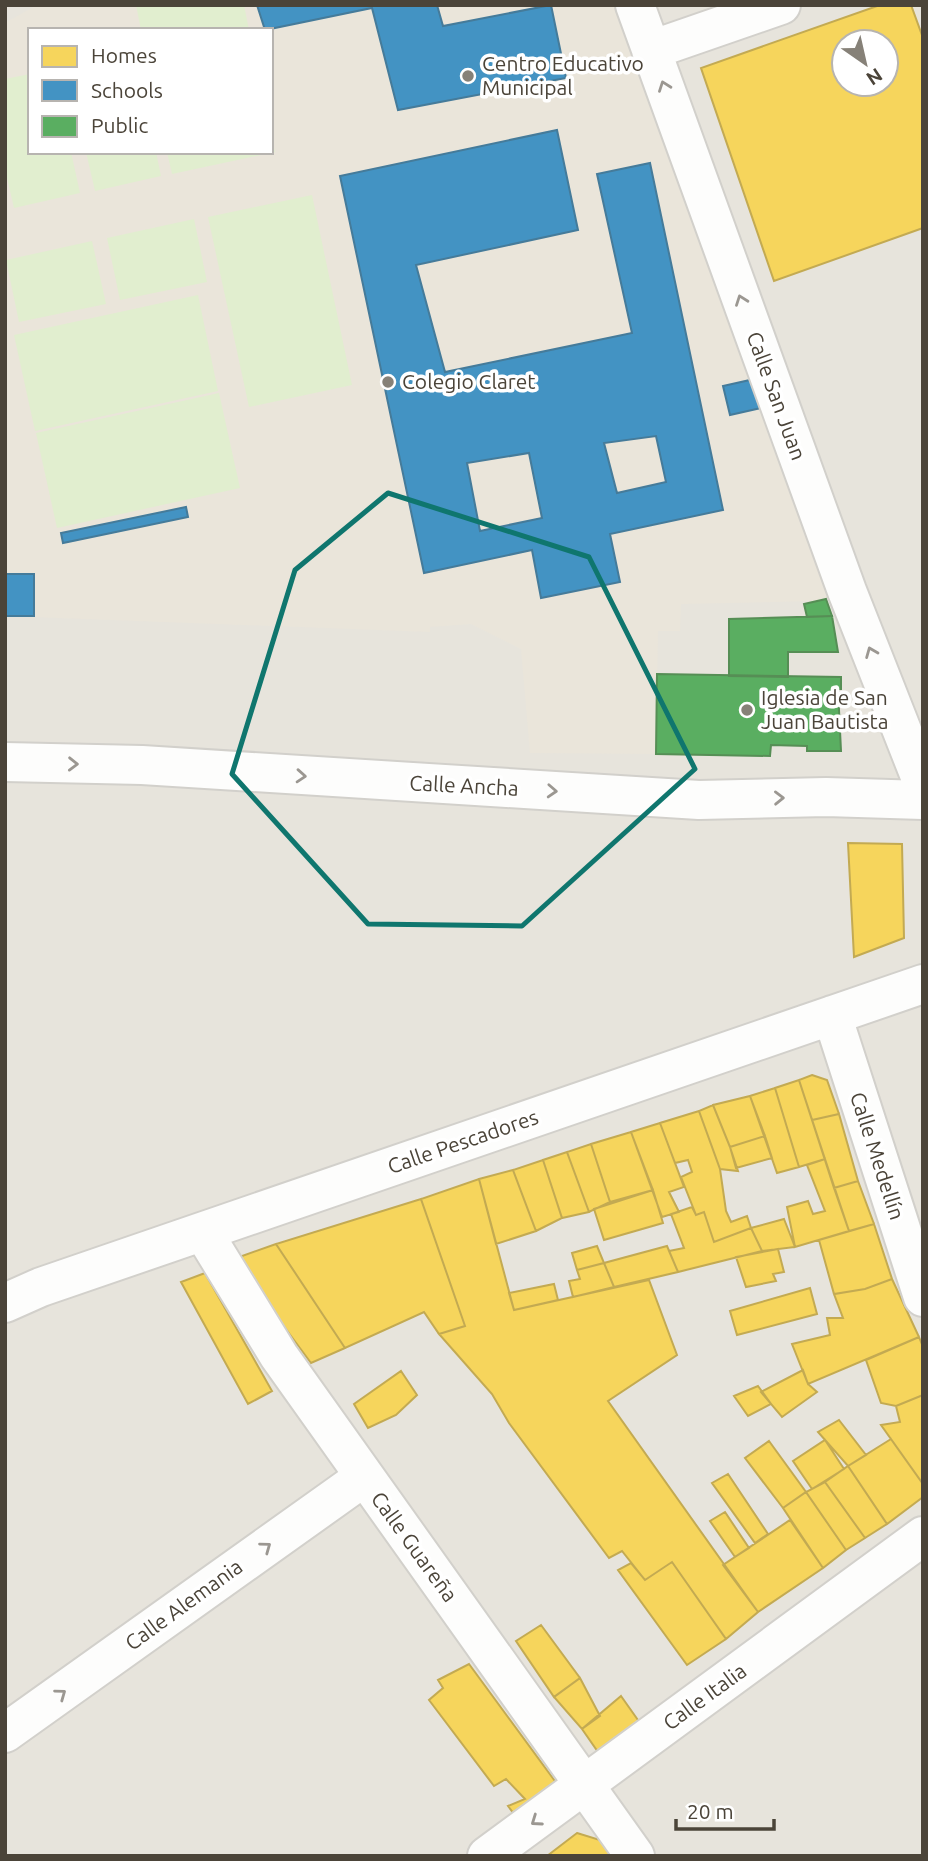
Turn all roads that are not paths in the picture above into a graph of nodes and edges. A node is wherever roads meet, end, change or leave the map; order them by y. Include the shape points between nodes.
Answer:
1 (635, 5) edge
2 (781, 5) edge
3 (651, 50) junction
4 (5, 762) edge
5 (923, 784) edge
6 (923, 800) edge
7 (923, 984) edge
8 (832, 1015) junction
9 (203, 1232) junction
10 (923, 1297) edge
11 (5, 1303) edge
12 (364, 1477) junction
13 (923, 1536) edge
14 (5, 1733) edge
15 (585, 1786) junction
16 (487, 1856) edge
17 (635, 1856) edge

1 - 3 street, Calle San Juan
2 - 3 street
5 -> 3 street, Calle San Juan via 847,592
4 -> 6 street, Calle Ancha via 142,765 699,800
7 - 8 street, Calle Pescadores
8 - 9 street, Calle Pescadores
8 - 10 street, Calle Medellín
9 - 11 street, Calle Pescadores
9 - 12 street, Calle Guareña via 279,1356
14 -> 12 street, Calle Alemania
12 - 15 street, Calle Guareña
13 - 15 street, Calle Italia
15 -> 16 street, Calle Italia
15 - 17 street, Calle Guareña

